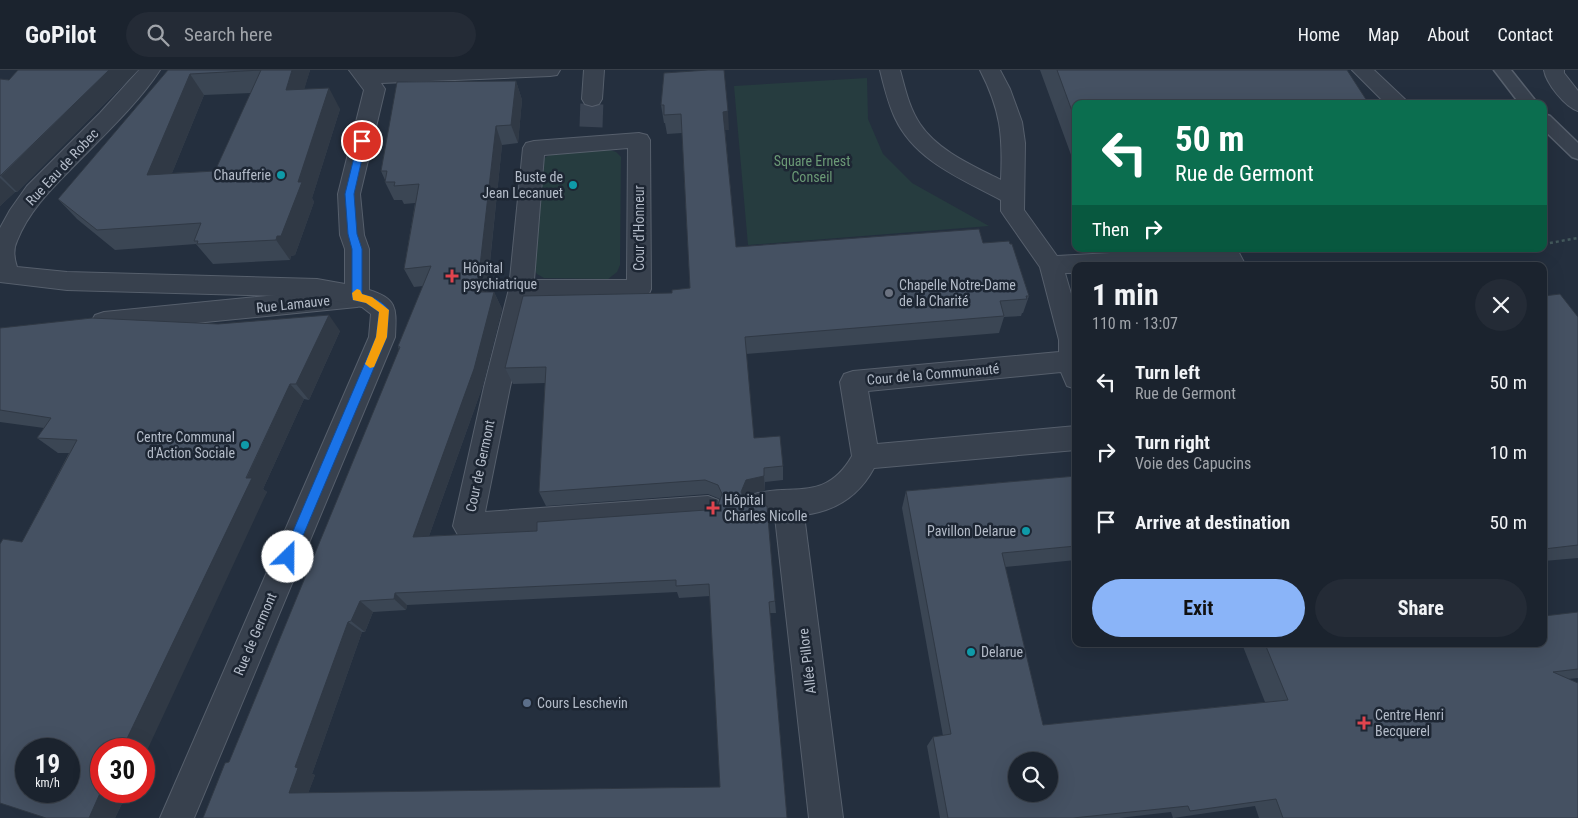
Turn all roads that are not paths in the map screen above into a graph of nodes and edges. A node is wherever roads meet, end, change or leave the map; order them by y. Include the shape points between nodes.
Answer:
1 (150, 70) edge
2 (550, 70) edge
3 (594, 70) edge
4 (890, 70) edge
5 (990, 70) edge
6 (1362, 70) edge
7 (1502, 70) edge
8 (1554, 70) edge
9 (361, 73) edge
10 (592, 99) tunnel mouth
11 (1394, 100) edge
12 (1527, 100) edge
13 (1578, 104) edge
14 (1547, 123) edge
15 (1578, 153) edge
16 (1012, 196) junction
17 (1104, 262) edge
18 (1232, 262) edge
19 (1072, 264) edge
20 (1051, 265) junction
21 (4, 276) edge
22 (67, 281) joint
23 (521, 289) junction
24 (357, 297) junction
25 (1069, 299) edge
26 (77, 324) edge
27 (1072, 340) edge
28 (1072, 370) edge
29 (1072, 438) edge
30 (866, 457) junction
31 (708, 509) edge
32 (177, 818) edge
33 (826, 818) edge

1 - 21 street, Rue Eau de Robec via 35,192 4,242
2 - 9 street
3 - 10 street
4 - 16 street via 900,107 913,131 926,145
5 - 16 street via 1000,88 1011,122 1014,143
6 - 11 street
7 - 12 lane
8 - 13 street via 1565,90
9 - 24 street via 375,89 349,194 352,234 357,249
14 - 15 lane
16 - 20 street via 1013,211
17 - 18 street via 1229,255
19 - 20 street
20 - 25 street
21 - 22 street, Rue Eau de Robec
22 - 24 street, Rue Lamauve via 317,288
23 - 23 street, Cour d'Honneur via 534,148 590,134 639,140 639,290
23 - 31 street, Cour de Germont via 468,526
24 - 26 street, Rue Lamauve
24 - 32 street, Rue de Germont via 384,310 382,337
25 - 27 street
28 - 30 street, Cour de la Communauté via 853,382
29 - 30 street
30 - 33 street, Allée Pillore via 858,474 842,491 822,499 773,504

